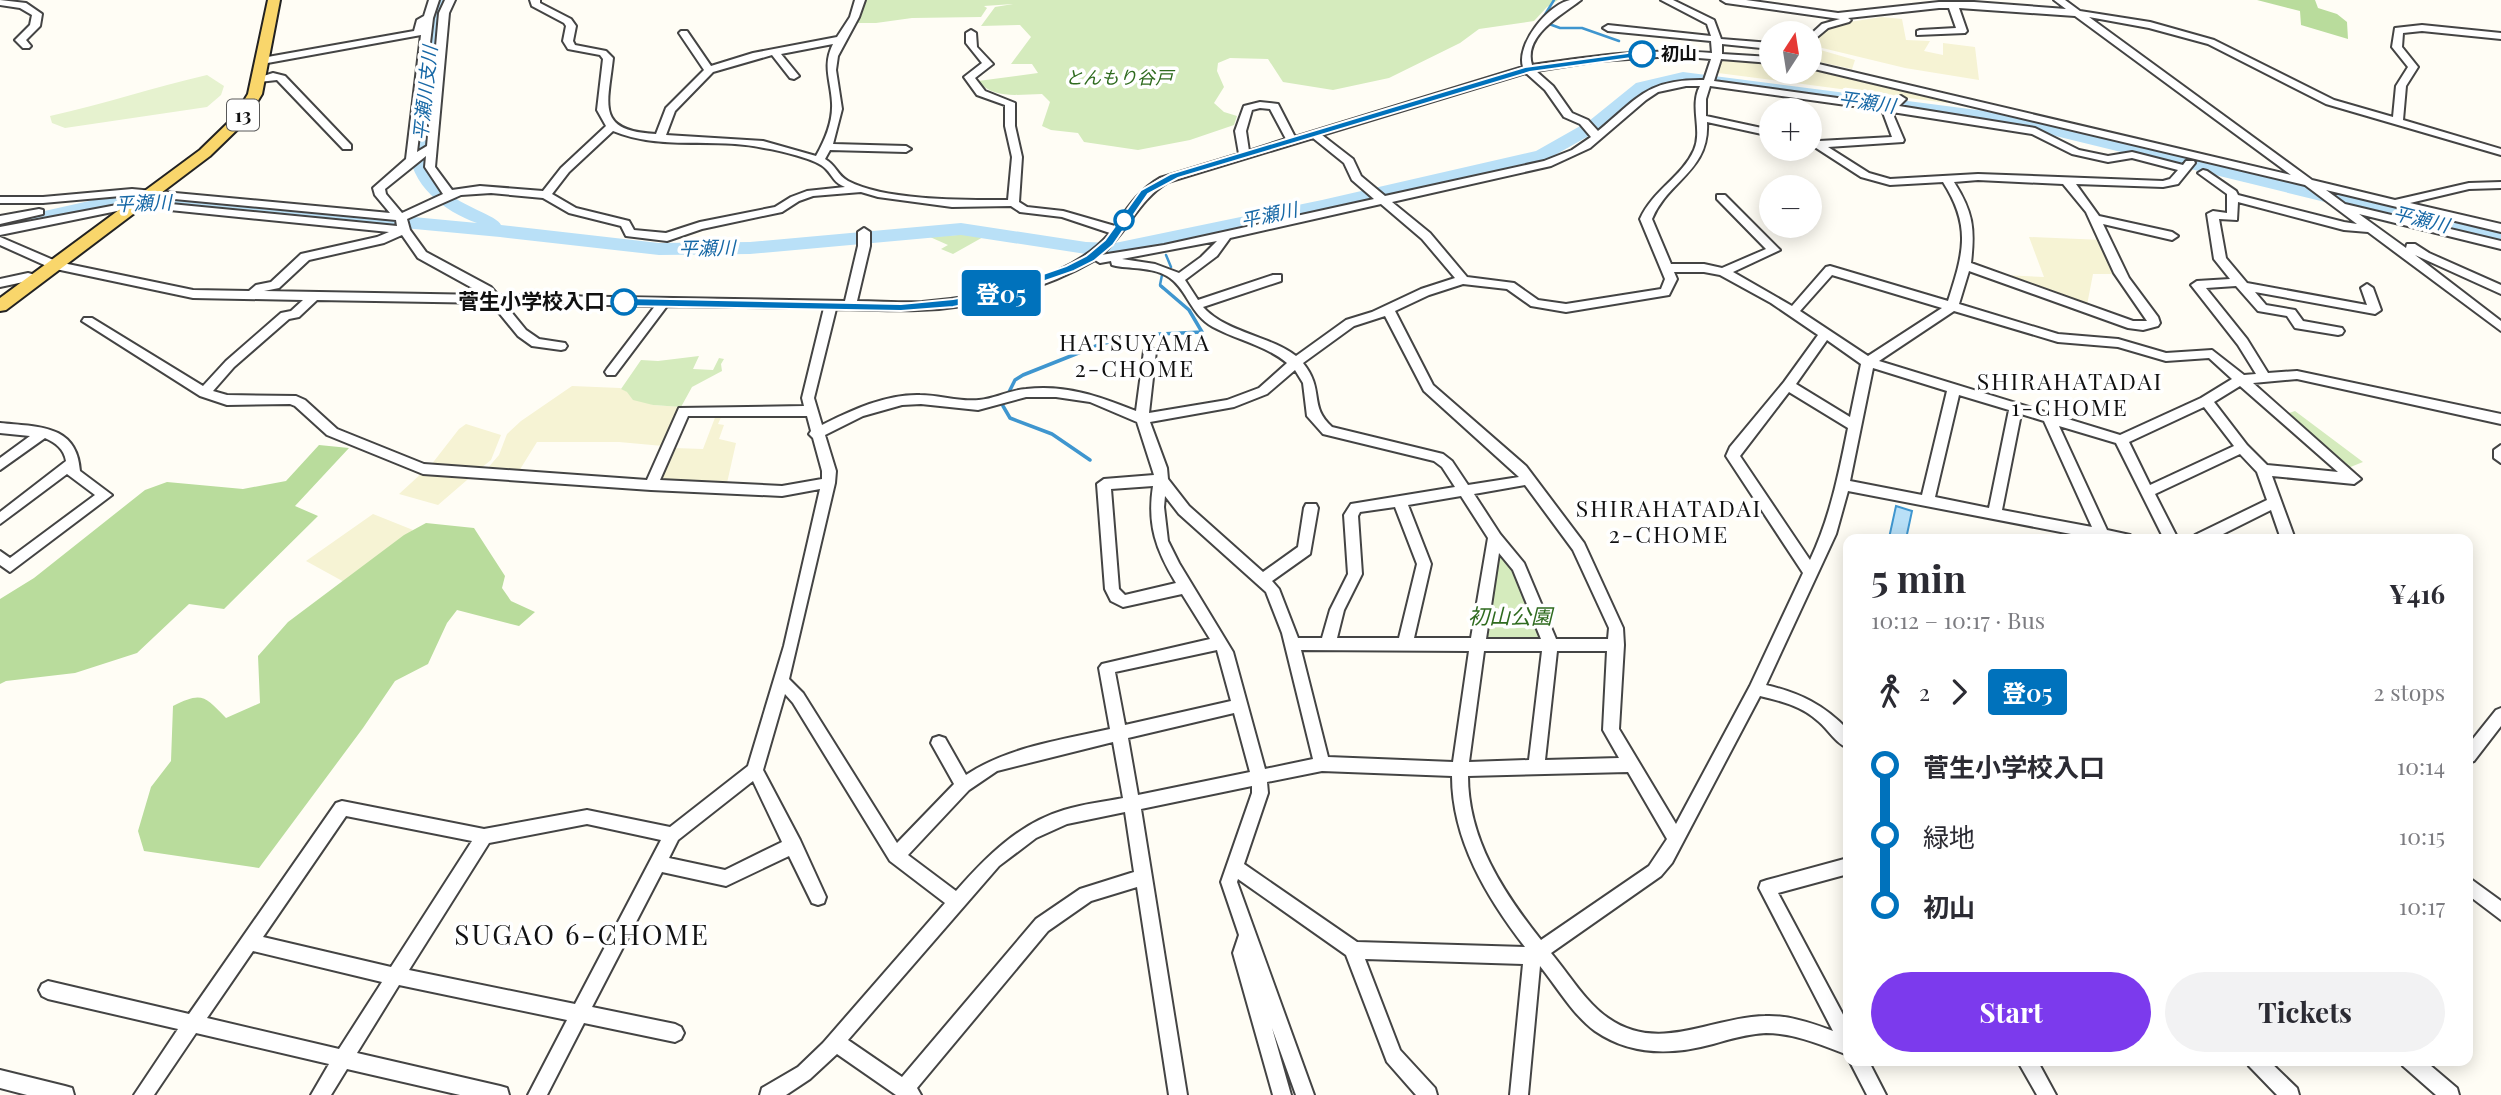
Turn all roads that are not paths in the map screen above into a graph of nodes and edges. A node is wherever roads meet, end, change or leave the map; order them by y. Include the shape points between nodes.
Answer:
1 (274, 0) edge
2 (435, 0) edge
3 (450, 0) edge
4 (534, 0) edge
5 (860, 0) edge
6 (1576, 0) edge
7 (1666, 0) edge
8 (1726, 0) edge
9 (1868, 0) edge
10 (2036, 0) edge
11 (0, 2) edge
12 (2061, 2) edge
13 (1763, 3) edge
14 (1960, 3) edge
15 (1875, 13) junction
16 (2077, 14) junction
17 (1849, 16) junction
18 (428, 18) junction
19 (1608, 28) dead end
20 (1822, 29) edge
21 (684, 33) dead end
22 (971, 33) dead end
23 (1920, 33) dead end
24 (2501, 36) edge
25 (838, 40) junction
26 (1716, 40) junction
27 (1759, 45) edge
28 (26, 46) dead end
29 (775, 52) junction
30 (1718, 55) junction
31 (1759, 59) edge
32 (262, 61) junction
33 (1822, 68) edge
34 (1528, 69) junction
35 (709, 70) junction
36 (794, 76) dead end
37 (1711, 78) junction
38 (259, 79) junction
39 (1895, 104) junction
40 (1702, 118) junction
41 (2398, 123) junction
42 (612, 127) junction
43 (1759, 130) edge
44 (1314, 134) junction
45 (1597, 137) junction
46 (659, 139) junction
47 (1292, 140) junction
48 (1822, 142) edge
49 (347, 147) dead end
50 (827, 147) junction
51 (1822, 147) edge
52 (431, 148) junction
53 (906, 149) dead end
54 (2499, 153) edge
55 (1245, 155) junction
56 (2196, 156) junction
57 (411, 159) junction
58 (819, 160) junction
59 (2185, 169) junction
60 (2203, 173) dead end
61 (1947, 180) junction
62 (2066, 180) junction
63 (2304, 181) junction
64 (2501, 185) edge
65 (860, 189) junction
66 (153, 193) junction
67 (450, 195) junction
68 (546, 195) junction
69 (1378, 195) junction
70 (1721, 197) dead end
71 (2233, 197) junction
72 (0, 200) edge
73 (1013, 203) junction
74 (2395, 203) junction
75 (264, 204) junction
76 (2337, 205) junction
77 (134, 207) junction
78 (39, 212) dead end
79 (252, 215) junction
80 (2097, 219) junction
81 (0, 220) edge
82 (402, 224) junction
83 (2498, 229) edge
84 (0, 230) edge
85 (2371, 230) junction
86 (1116, 231) junction
87 (1226, 235) junction
88 (2172, 236) dead end
89 (864, 237) dead end
90 (0, 241) edge
91 (2500, 245) edge
92 (1096, 257) junction
93 (55, 265) junction
94 (1965, 265) junction
95 (1665, 268) junction
96 (1723, 272) junction
97 (1277, 278) dead end
98 (36, 279) junction
99 (1178, 279) junction
100 (1463, 280) junction
101 (0, 283) edge
102 (2241, 284) junction
103 (2367, 288) dead end
104 (2501, 290) edge
105 (248, 297) junction
106 (312, 298) junction
107 (495, 300) junction
108 (663, 303) junction
109 (1196, 305) junction
110 (0, 306) edge
111 (831, 306) junction
112 (850, 306) junction
113 (1952, 307) junction
114 (1388, 309) junction
115 (1793, 312) junction
116 (88, 321) dead end
117 (2501, 327) edge
118 (2338, 331) dead end
119 (1825, 334) junction
120 (561, 346) dead end
121 (1150, 351) dead end
122 (1868, 362) junction
123 (1295, 363) junction
124 (611, 372) dead end
125 (2263, 376) junction
126 (2240, 380) junction
127 (1788, 385) junction
128 (1954, 388) junction
129 (204, 393) junction
130 (2206, 401) junction
131 (2016, 407) junction
132 (810, 411) junction
133 (2049, 418) junction
134 (1142, 419) junction
135 (2501, 419) edge
136 (1855, 426) junction
137 (0, 428) edge
138 (43, 433) junction
139 (817, 434) junction
140 (2120, 440) junction
141 (2242, 448) junction
142 (2501, 450) edge
143 (2501, 458) edge
144 (74, 462) junction
145 (0, 465) edge
146 (2263, 470) junction
147 (1161, 480) junction
148 (1528, 480) junction
149 (828, 484) junction
150 (651, 485) junction
151 (1843, 485) junction
152 (1465, 491) junction
153 (2148, 492) junction
154 (1927, 501) junction
155 (1400, 502) junction
156 (2273, 503) junction
157 (1311, 508) dead end
158 (1995, 513) junction
159 (0, 519) edge
160 (2090, 534) edge
161 (2102, 534) edge
162 (2169, 534) edge
163 (2210, 534) edge
164 (2286, 534) edge
165 (1495, 538) junction
166 (0, 557) edge
167 (1811, 573) junction
168 (1263, 580) junction
169 (1186, 587) junction
170 (1222, 643) junction
171 (1405, 643) junction
172 (1550, 643) junction
173 (1291, 644) junction
174 (1328, 644) junction
175 (1478, 644) junction
176 (1616, 645) junction
177 (781, 681) junction
178 (1756, 689) junction
179 (1241, 705) junction
180 (2501, 715) edge
181 (1120, 733) junction
182 (1843, 735) edge
183 (939, 743) dead end
184 (2473, 750) edge
185 (1322, 764) junction
186 (1630, 765) junction
187 (1536, 767) junction
188 (1459, 769) junction
189 (755, 770) junction
190 (1259, 777) junction
191 (963, 785) junction
192 (1132, 804) junction
193 (672, 835) junction
194 (484, 836) junction
195 (1676, 839) junction
196 (794, 845) junction
197 (896, 856) junction
198 (658, 863) junction
199 (1843, 867) edge
200 (1236, 868) junction
201 (1142, 877) junction
202 (2473, 889) edge
203 (818, 897) dead end
204 (957, 902) junction
205 (2501, 912) edge
206 (1248, 935) junction
207 (250, 942) junction
208 (1354, 950) junction
209 (1536, 953) junction
210 (397, 974) junction
211 (48, 990) dead end
212 (579, 1014) junction
213 (193, 1023) junction
214 (675, 1033) dead end
215 (1843, 1034) edge
216 (835, 1042) junction
217 (1843, 1043) edge
218 (343, 1059) junction
219 (1861, 1066) edge
220 (2030, 1066) edge
221 (2261, 1066) edge
222 (2416, 1066) edge
223 (0, 1079) edge
224 (908, 1092) edge
225 (65, 1095) edge
226 (143, 1095) edge
227 (320, 1095) edge
228 (500, 1095) edge
229 (537, 1095) edge
230 (769, 1095) edge
231 (1178, 1095) edge
232 (1282, 1095) edge
233 (1305, 1095) edge
234 (1428, 1095) edge
235 (1519, 1095) edge
236 (1877, 1095) edge
237 (2048, 1095) edge
238 (2290, 1095) edge
239 (2450, 1095) edge

1 - 32 main road, 13
2 - 18 street
3 - 52 street via 444,13
4 - 42 street via 568,21 571,47 608,58 601,103
5 - 25 street via 858,12
6 - 34 street via 1545,23 1526,53
7 - 26 street via 1711,22
8 - 13 street
9 - 15 street
10 - 12 street
11 - 28 street via 23,5 37,14 35,26 20,40
12 - 16 street
13 - 17 street
14 - 15 street
14 - 16 street
14 - 23 street via 1962,31
15 - 17 street
16 - 41 street via 2185,33 2330,102
16 - 63 street
17 - 20 street
18 - 32 street via 422,20 418,33
18 - 57 street
19 - 26 street
21 - 35 street
22 - 73 street via 972,49 988,64 969,77 981,93 1010,103 1017,157
24 - 41 street via 2398,30 2397,47 2413,67 2401,86
25 - 29 street
25 - 50 street via 831,65 838,111
26 - 27 street
26 - 30 street
29 - 35 street
29 - 36 street via 781,67
30 - 31 street
30 - 34 street via 1635,55
30 - 37 street
32 - 38 main road, 13
33 - 56 street
34 - 44 street
34 - 45 street via 1568,115 1584,122
35 - 46 street via 670,110
37 - 39 street
37 - 40 street via 1701,93
37 - 45 street via 1651,90
38 - 49 street via 281,78
38 - 66 main road, 13 via 240,120
39 - 48 street via 1886,112 1899,140
39 - 59 street via 2022,129 2050,137 2076,152 2108,159 2132,155
40 - 43 street
40 - 95 street via 1699,152 1657,198 1646,219
41 - 54 street
42 - 46 street via 633,136
42 - 68 street via 565,170
44 - 47 street
44 - 69 street via 1344,155 1356,178
45 - 69 street via 1547,164
46 - 58 street via 763,144
47 - 55 street
47 - 55 street via 1274,106 1248,108 1240,124
50 - 53 street
50 - 58 street
51 - 61 street via 1881,180
52 - 57 street
52 - 67 street via 430,167
55 - 86 street via 1153,185
56 - 59 street
56 - 63 street
57 - 82 street via 379,188
58 - 65 street via 844,183
59 - 62 street via 2174,182 2163,184
60 - 71 street
61 - 62 street
61 - 94 street via 1968,221
62 - 80 street via 2082,194
63 - 74 street
63 - 76 street
64 - 74 street via 2469,186
65 - 68 street via 811,193 778,210 667,237 630,233 625,225 564,207
65 - 73 street via 952,204
66 - 72 street
66 - 75 street
66 - 77 main road, 13
67 - 68 street via 480,190
67 - 82 street
69 - 87 street
69 - 100 street via 1439,249
70 - 96 street via 1774,250
71 - 85 street
71 - 102 street via 2233,218 2213,214 2218,256
73 - 86 street via 1024,210 1063,214
74 - 83 street
75 - 79 street
75 - 82 street
76 - 85 street
76 - 91 street
77 - 79 street
77 - 84 street
77 - 93 main road, 13
78 - 81 street
79 - 82 street
80 - 88 street
80 - 94 street via 2121,274 2154,323 2132,325
82 - 105 street via 380,240 305,257 275,285
82 - 107 street via 422,255 487,290
83 - 91 street
85 - 104 street via 2393,234 2425,256
85 - 117 street
86 - 92 street
87 - 92 street via 1123,257
87 - 99 street via 1197,268
89 - 112 street
90 - 93 street
92 - 99 street via 1170,272
92 - 112 street via 1025,285 970,300 901,307
93 - 98 main road, 13
93 - 105 street via 168,290
94 - 113 street
95 - 96 street
95 - 100 street via 1671,279 1665,292 1566,307 1535,303 1510,286
96 - 115 street
97 - 109 street
98 - 101 street
98 - 110 main road, 13
99 - 109 street
100 - 114 street
102 - 103 street via 2375,310
102 - 118 street via 2262,308 2291,313 2299,325
102 - 125 street via 2197,285 2243,342
105 - 106 street
106 - 107 street
106 - 129 street via 230,364
107 - 108 street
107 - 120 street via 536,343
108 - 111 street
108 - 124 street
109 - 123 street via 1213,321 1261,341
111 - 112 street
111 - 132 street via 808,398
113 - 115 street via 1830,270
113 - 122 street
113 - 126 street via 2057,338 2119,343 2166,356 2212,354
114 - 123 street via 1350,323
114 - 148 street via 1428,388 1509,457
115 - 119 street
116 - 129 street
119 - 122 street
119 - 127 street
121 - 134 street
122 - 128 street
122 - 136 street
123 - 134 street via 1264,391 1248,398
123 - 152 street via 1311,389 1316,422 1328,431 1438,457
125 - 126 street
125 - 135 street via 2297,375
126 - 130 street
126 - 146 street via 2354,479
127 - 136 street
127 - 167 street via 1733,456
128 - 131 street
128 - 154 street
129 - 150 street via 227,400 291,399 332,432 423,468
130 - 140 street
130 - 141 street
131 - 133 street
131 - 158 street
132 - 139 street
132 - 150 street via 684,411
133 - 140 street
133 - 161 street
134 - 139 street via 1085,396 1040,393 978,405 902,400 858,413
134 - 147 street
136 - 151 street
137 - 138 street
138 - 144 street via 66,442
138 - 145 street
139 - 149 street via 829,471
140 - 153 street
141 - 146 street
141 - 153 street
142 - 143 street
144 - 159 street
144 - 166 street via 73,473 106,495 10,566
146 - 156 street
147 - 168 street via 1184,510
147 - 169 street via 1157,507 1161,541
147 - 169 street via 1104,484 1102,488 1112,589 1124,601
148 - 152 street
148 - 176 street via 1579,547 1616,628
149 - 150 street via 782,491
149 - 177 street
151 - 154 street
151 - 167 street via 1829,534
152 - 155 street
152 - 165 street
153 - 162 street
154 - 158 street
155 - 171 street via 1424,564
155 - 174 street via 1356,508 1351,515 1355,574 1337,610
156 - 163 street
156 - 164 street
157 - 168 street via 1305,550
158 - 160 street
165 - 172 street via 1519,567
165 - 175 street
167 - 178 street
168 - 173 street via 1272,589
169 - 170 street
170 - 179 street
170 - 181 street via 1107,668
171 - 174 street
171 - 175 street
172 - 175 street
172 - 176 street
172 - 187 street
173 - 174 street
173 - 185 street
175 - 188 street
176 - 186 street via 1611,730
177 - 189 street
177 - 197 street via 798,698
178 - 182 street via 1799,699 1824,713
178 - 195 street
179 - 181 street
179 - 190 street
180 - 184 street
181 - 191 street via 992,766
181 - 192 street
183 - 191 street
185 - 188 street
185 - 190 street
186 - 187 street
186 - 195 street
187 - 188 street
188 - 209 street via 1463,813 1484,868
189 - 193 street
189 - 196 street
190 - 192 street
190 - 200 street via 1260,793
191 - 197 street
192 - 201 street
192 - 204 street via 1065,817 1030,833 993,861
193 - 194 street via 587,817
193 - 198 street
194 - 207 street via 342,808
194 - 210 street
195 - 209 street via 1655,871
196 - 198 street via 726,878
196 - 203 street
197 - 204 street
198 - 212 street
199 - 215 street via 1767,888
200 - 206 street via 1229,882
200 - 208 street
201 - 224 street via 1086,895 1042,925
201 - 231 street
202 - 205 street
204 - 216 street
206 - 232 street via 1242,953
206 - 233 street
207 - 210 street
207 - 213 street
208 - 209 street
208 - 234 street via 1393,1056
209 - 217 street via 1567,984 1579,1005 1602,1026 1622,1036 1650,1043 1681,1042 1774,1025
209 - 235 street
210 - 212 street
210 - 218 street
211 - 213 street
212 - 214 street
212 - 229 street
213 - 218 street
213 - 226 street
216 - 224 street
216 - 230 street via 804,1073
218 - 227 street
218 - 228 street
219 - 236 street
220 - 237 street
221 - 238 street
222 - 239 street
223 - 225 street

